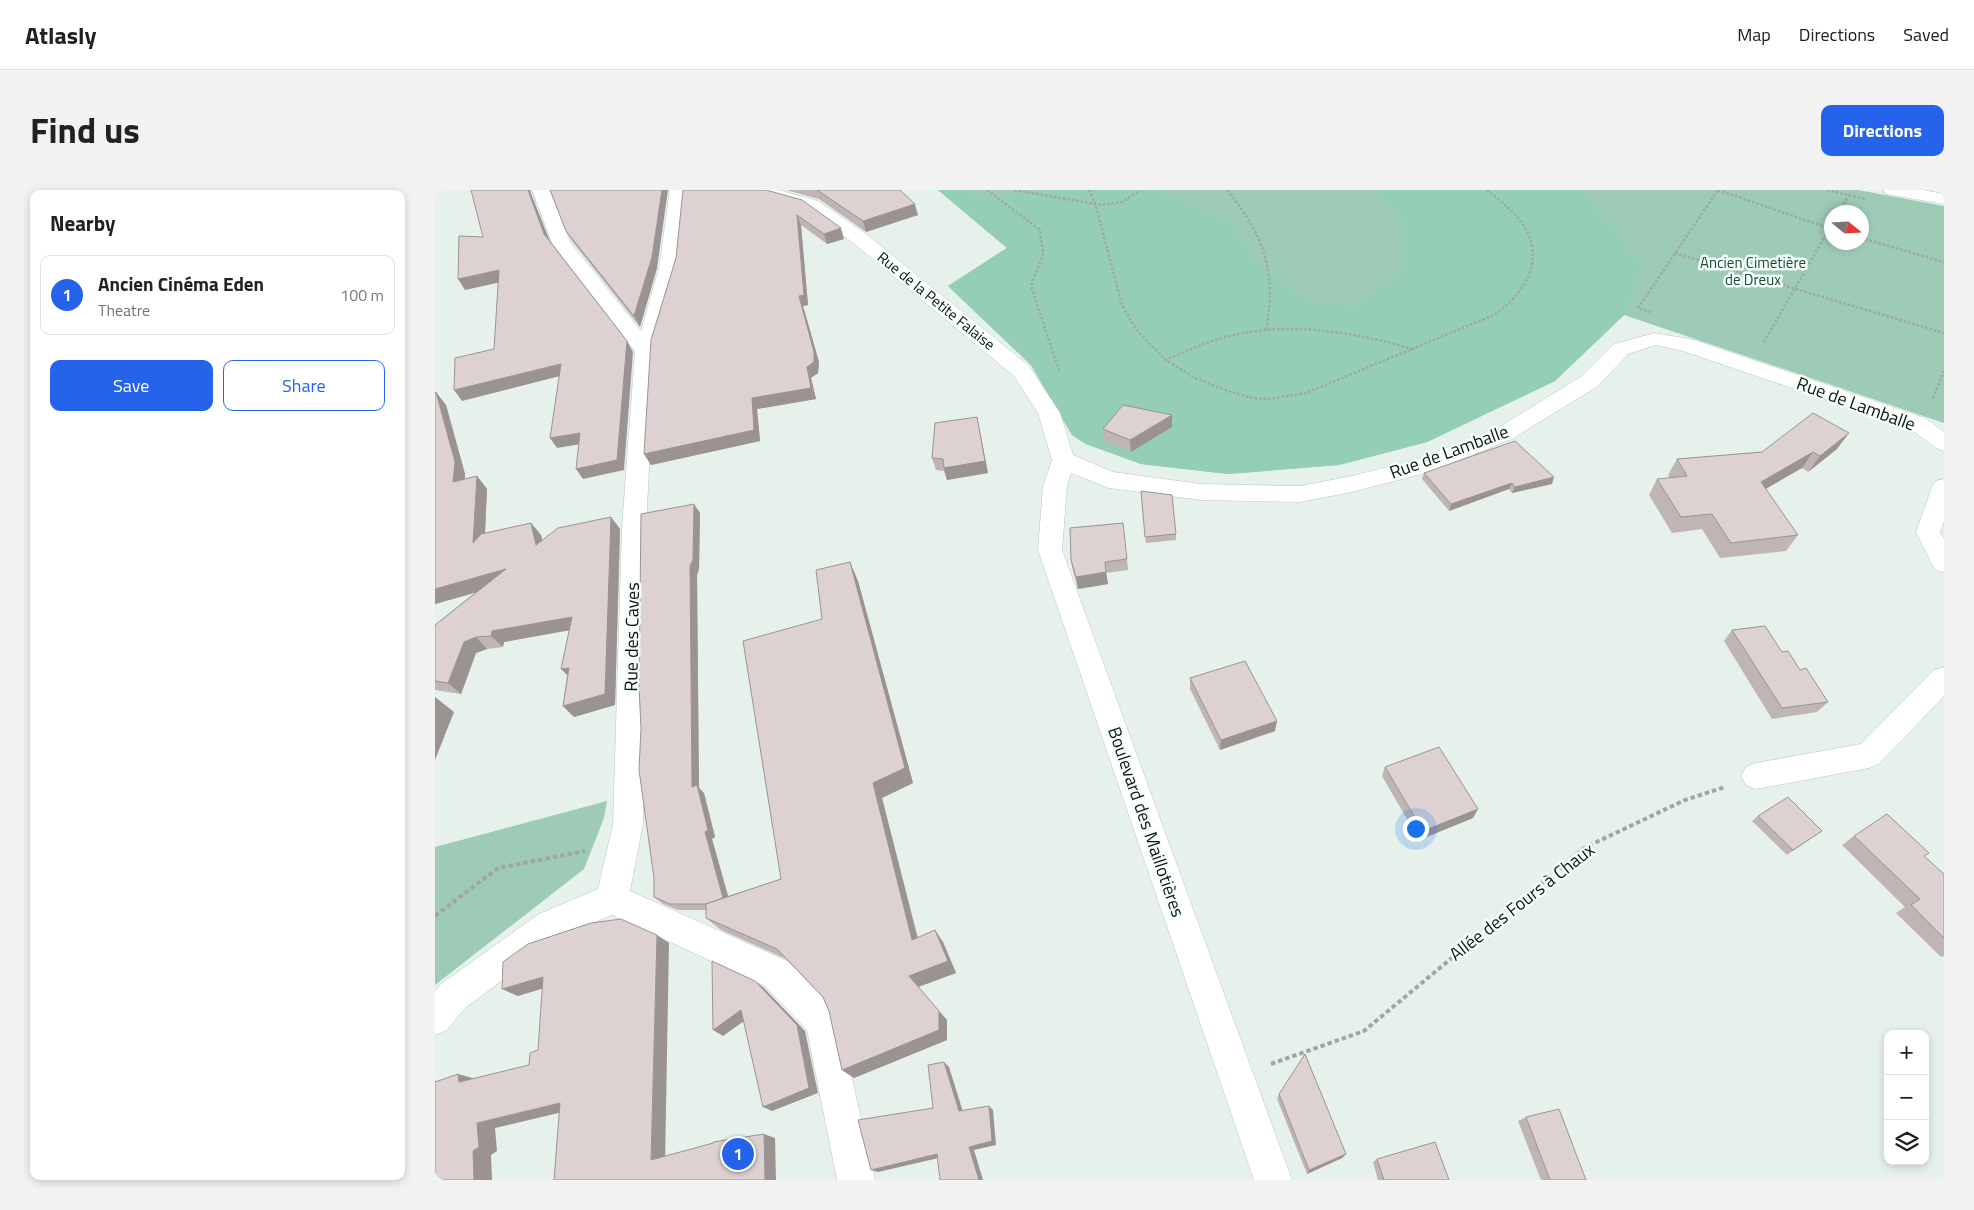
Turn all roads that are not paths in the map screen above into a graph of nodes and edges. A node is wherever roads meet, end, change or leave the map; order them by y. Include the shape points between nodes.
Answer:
1 (541, 190) edge
2 (679, 190) edge
3 (760, 190) edge
4 (1893, 190) edge
5 (1944, 199) edge
6 (645, 350) junction
7 (1944, 443) edge
8 (1063, 460) junction
9 (1944, 487) edge
10 (1944, 564) edge
11 (1944, 678) edge
12 (1756, 776) road end
13 (612, 899) junction
14 (435, 1018) edge
15 (856, 1180) edge
16 (1273, 1180) edge

1 - 6 street via 561,243
2 - 6 street, Rue des Caves via 669,268
3 - 8 street, Rue de la Petite Falaise via 812,205 932,296 1022,371 1049,413
4 - 5 street
6 - 13 street, Rue des Caves via 634,528 628,824
7 - 8 street, Rue de Lamballe via 1917,424 1687,345 1655,339 1621,349 1590,381 1504,434 1421,466 1352,484 1301,494 1201,492 1109,480
8 - 16 street, Boulevard des Maillotières via 1055,486 1050,550
9 - 10 street via 1928,532
11 - 12 street via 1869,755
13 - 14 street via 550,925 453,996
13 - 15 street via 777,974 822,1021

